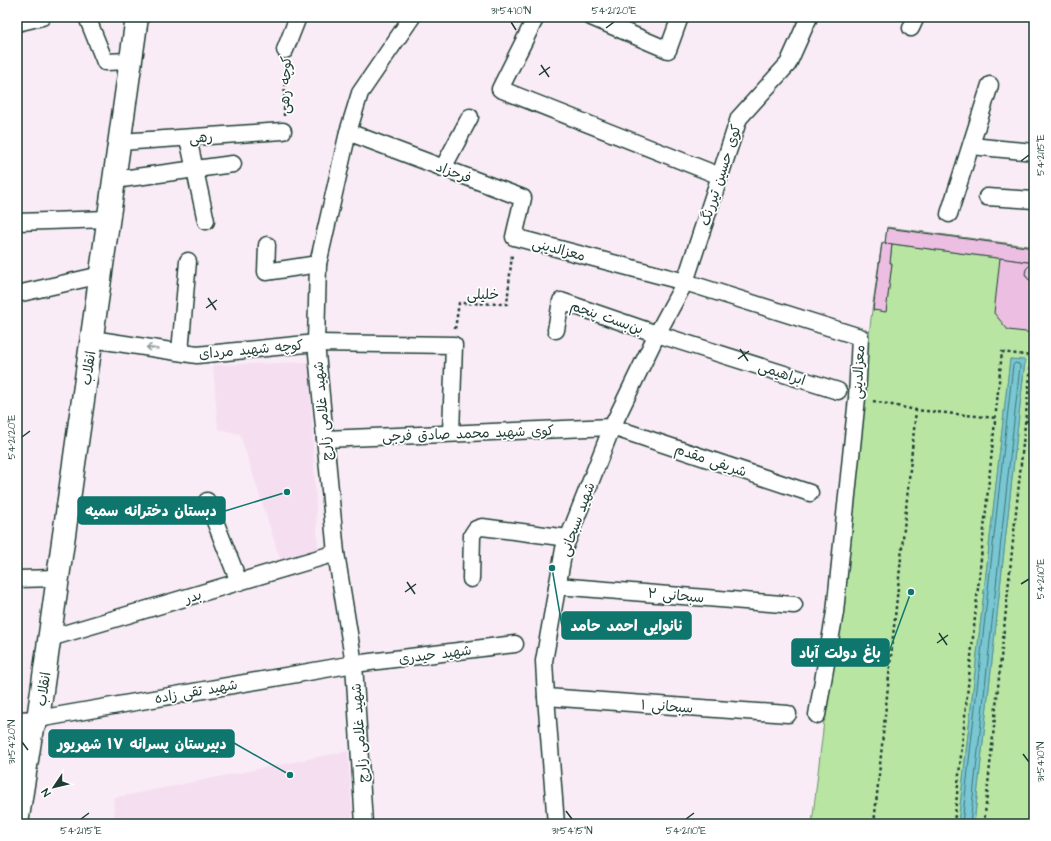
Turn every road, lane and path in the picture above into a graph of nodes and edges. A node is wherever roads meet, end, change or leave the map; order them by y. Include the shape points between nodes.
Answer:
1 (42, 17) edge
2 (87, 17) edge
3 (137, 17) edge
4 (298, 17) edge
5 (412, 17) edge
6 (536, 17) edge
7 (591, 17) edge
8 (680, 17) edge
9 (809, 17) edge
10 (17, 23) edge
11 (285, 50) joint
12 (131, 61) junction
13 (990, 85) dead end
14 (470, 117) dead end
15 (283, 130) joint
16 (348, 132) junction
17 (188, 138) junction
18 (120, 142) junction
19 (970, 146) junction
20 (1034, 152) edge
21 (234, 164) dead end
22 (443, 168) junction
23 (194, 169) junction
24 (720, 176) junction
25 (114, 180) junction
26 (987, 197) dead end
27 (1034, 200) edge
28 (949, 214) dead end
29 (109, 219) junction
30 (206, 221) dead end
31 (17, 222) edge
32 (514, 237) junction
33 (267, 245) dead end
34 (188, 261) dead end
35 (318, 264) junction
36 (101, 275) junction
37 (685, 282) junction
38 (17, 294) edge
39 (556, 330) dead end
40 (657, 334) junction
41 (92, 339) junction
42 (316, 343) junction
43 (454, 346) junction
44 (180, 352) junction
45 (1033, 354) edge
46 (838, 391) dead end
47 (857, 398) junction
48 (916, 410) junction
49 (996, 418) junction
50 (1025, 421) junction
51 (1034, 422) edge
52 (612, 427) junction
53 (451, 433) junction
54 (325, 439) junction
55 (810, 493) dead end
56 (206, 501) dead end
57 (568, 538) junction
58 (336, 553) junction
59 (58, 578) junction
60 (17, 579) edge
61 (471, 579) dead end
62 (239, 582) junction
63 (558, 586) junction
64 (794, 605) dead end
65 (50, 638) junction
66 (515, 644) dead end
67 (354, 664) junction
68 (546, 697) junction
69 (788, 714) dead end
70 (817, 715) dead end
71 (38, 719) junction
72 (17, 720) edge
73 (17, 823) edge
74 (32, 824) edge
75 (364, 824) edge
76 (556, 824) edge
77 (874, 824) edge
78 (954, 824) edge
79 (984, 824) edge

1 - 10 street
2 - 12 street via 105,62
3 - 12 main road, انقلاب
4 - 11 street, کوچه رهی
5 - 16 street, شهید غلامی زارچ via 360,93
6 - 24 street via 500,89
7 - 8 street via 668,50
9 - 24 street, کوی حسین تیررنگ via 788,64 739,118
11 - 15 path, کوچه رهی
12 - 18 main road, انقلاب
13 - 19 street
14 - 22 street
15 - 17 street, رهی
16 - 22 street, فرحزاد
16 - 35 street, شهید غلامی زارچ
17 - 18 street, رهی
17 - 23 street
18 - 25 main road, انقلاب
19 - 20 street
19 - 28 street
21 - 23 street
22 - 32 street, فرحزاد via 523,198
23 - 25 street
23 - 30 street
24 - 37 street, کوی حسین تیررنگ
25 - 29 main road, انقلاب
26 - 27 street
29 - 31 street
29 - 36 main road, انقلاب
32 - 37 street, معزالدینی
32 - 43 path, خلیلی via 507,304 459,303
33 - 35 street via 266,272
34 - 44 street
35 - 42 street, شهید غلامی زارچ
36 - 38 street
36 - 41 main road, انقلاب
37 - 40 street, شهید سبحانی
37 - 47 street, معزالدینی via 860,337
39 - 40 street, بن‌بست پنجم via 561,301
40 - 46 street, ابراهیمی
40 - 52 street, شهید سبحانی
44 -> 41 street, کوچه شهید مردای
41 - 59 main road, انقلاب
42 - 43 street, کوچه شهید مردای
42 - 44 street, کوچه شهید مردای via 197,355
42 - 54 street, شهید غلامی زارچ
43 - 53 street
45 - 49 path via 1002,352
45 - 50 path
47 - 48 path
47 - 70 street, معزالدینی via 835,612
48 - 49 path
48 - 77 path
49 - 78 path
50 - 51 path
50 - 79 path
52 - 53 street, کوی شهید محمد صادق فرجی
52 - 55 street, شریفی مقدم
52 - 57 street, شهید سبحانی
53 - 54 street, کوی شهید محمد صادق فرجی
54 - 58 street, شهید غلامی زارچ
56 - 62 street
57 - 61 street via 482,527 472,535
57 - 63 street, شهید سبحانی
58 - 62 street, بدر
58 - 67 street, شهید غلامی زارچ
59 - 60 street
59 - 65 main road, انقلاب
62 - 65 street, بدر
63 - 64 street, سبحانی ۲
63 - 68 street, شهید سبحانی via 544,661
65 - 71 main road, انقلاب
66 - 67 street, شهید حیدری
67 - 71 street, شهید تقی زاده
67 - 75 street, شهید غلامی زارچ
68 - 69 street, سبحانی ۱
68 - 76 street, شهید سبحانی
71 - 72 street, شهید تقی زاده
71 - 73 main road, انقلاب via 32,728
71 - 74 main road via 47,730

